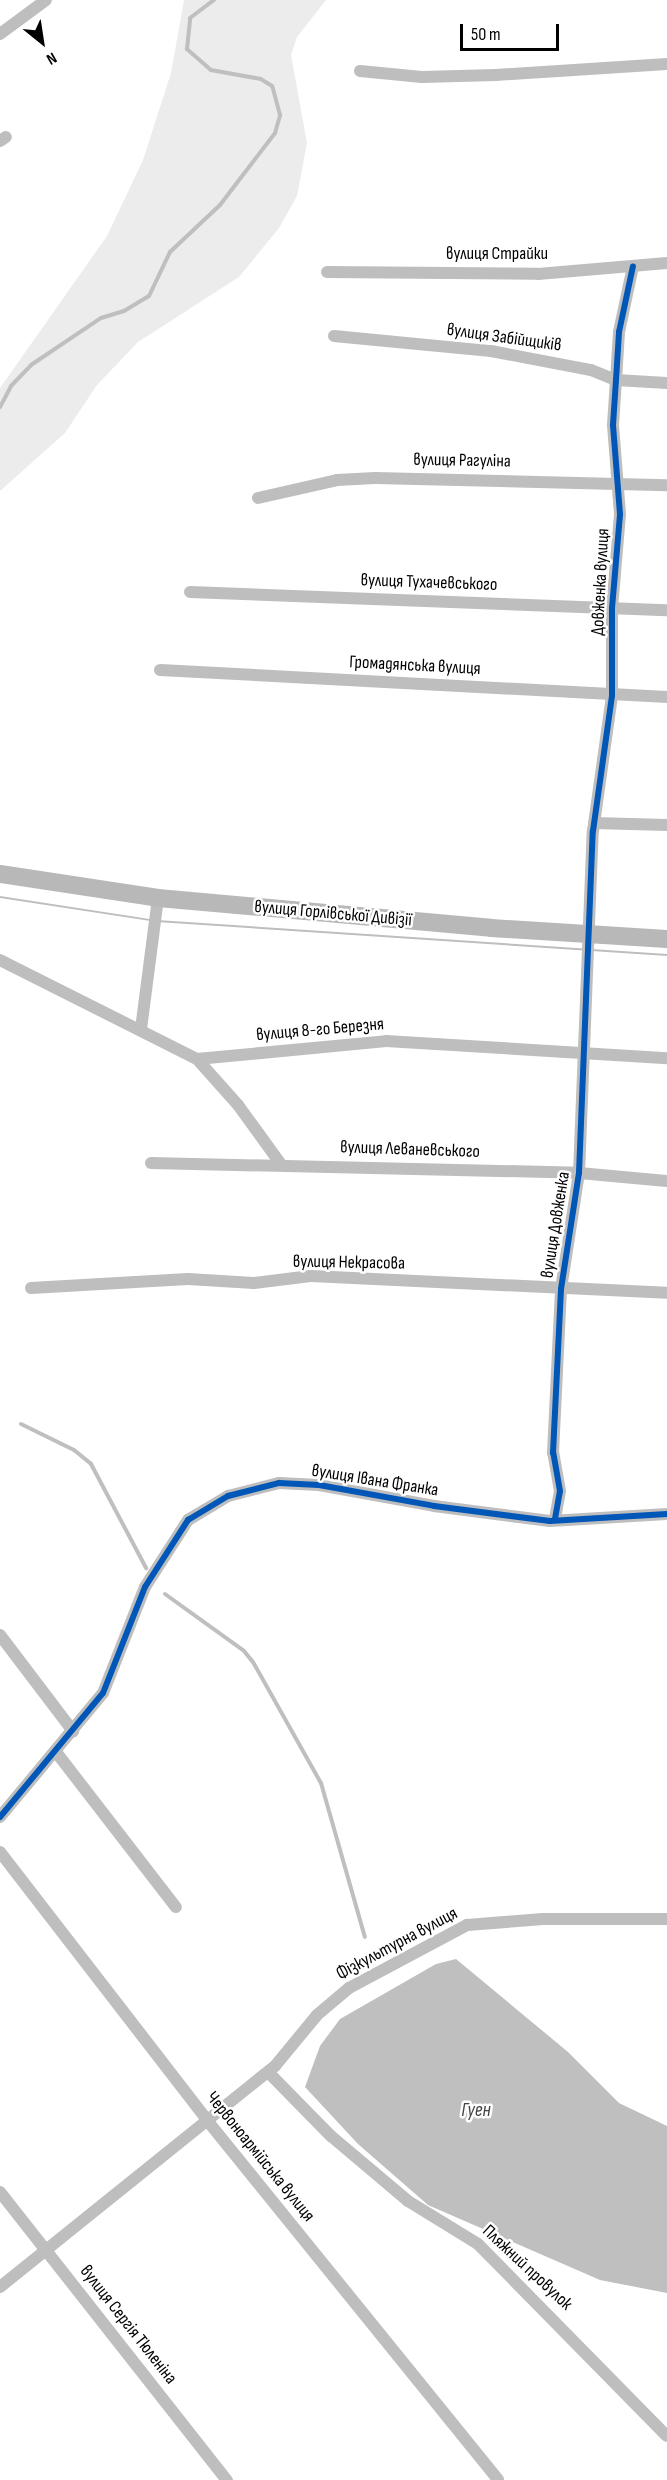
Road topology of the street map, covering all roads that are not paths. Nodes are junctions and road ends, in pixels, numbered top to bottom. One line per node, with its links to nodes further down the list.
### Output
1 (46, 0): 2 (street)
2 (0, 34)
3 (667, 64): 4 (street)
4 (360, 71)
5 (667, 262): 6 (street, вулиця Страйки)
6 (633, 266): 7 (street, вулиця Страйки); 9 (street, Довженка вулиця)
7 (327, 272)
8 (334, 336): 9 (street, вулиця Забійщиків)
9 (615, 380): 10 (street, вулиця Забійщиків); 11 (street, Довженка вулиця)
10 (667, 383)
11 (617, 483): 12 (street, вулиця Рагуліна); 13 (street, вулиця Рагуліна); 15 (street, Довженка вулиця)
12 (667, 485)
13 (258, 498)
14 (190, 591): 15 (street, вулиця Тухачевського)
15 (612, 608): 16 (street, вулиця Тухачевського); 18 (street, Довженка вулиця)
16 (667, 610)
17 (160, 670): 18 (street, Громадянська вулиця)
18 (612, 694): 19 (street, Громадянська вулиця); 20 (street, Довженка вулиця)
19 (667, 697)
20 (594, 823): 21 (street); 24 (street, Довженка вулиця)
21 (667, 825)
22 (0, 874): 23 (main road, вулиця Горлівської Дивізії)
23 (158, 898): 24 (main road, вулиця Горлівської Дивізії); 27 (street)
24 (590, 935): 25 (main road, вулиця Горлівської Дивізії); 28 (street, вулиця Довженка)
25 (667, 939)
26 (0, 960): 27 (street, вулиця 8-го Березня)
27 (141, 1029): 30 (street, вулиця 8-го Березня)
28 (583, 1054): 29 (street, вулиця 8-го Березня); 30 (street, вулиця 8-го Березня); 33 (street, вулиця Довженка)
29 (667, 1058)
30 (197, 1059): 32 (street)
31 (151, 1163): 32 (street, вулиця Леваневського)
32 (280, 1163): 33 (street, вулиця Леваневського)
33 (579, 1173): 34 (street, вулиця Леваневського); 36 (street, вулиця Довженка)
34 (667, 1181)
35 (31, 1288): 36 (street, вулиця Некрасова)
36 (561, 1289): 37 (street, вулиця Некрасова); 39 (street, вулиця Довженка)
37 (667, 1293)
38 (667, 1514): 39 (street, вулиця Івана Франка)
39 (555, 1519): 41 (street, вулиця Івана Франка)
40 (0, 1635): 41 (street)
41 (73, 1731): 42 (street, вулиця Івана Франка)
42 (56, 1752): 43 (street, вулиця Івана Франка); 45 (street)
43 (0, 1817)
44 (0, 1852): 48 (street, Червоноармійська вулиця)
45 (176, 1907)
46 (667, 1919): 47 (street, Фізкультурна вулиця)
47 (268, 2072): 48 (street, Фізкультурна вулиця); 52 (street, Пляжний провулок)
48 (206, 2119): 50 (street, Фізкультурна вулиця); 54 (street, Червоноармійська вулиця)
49 (0, 2192): 50 (street, вулиця Сергія Тюленіна)
50 (47, 2251): 51 (street, Фізкультурна вулиця); 53 (street, вулиця Сергія Тюленіна)
51 (0, 2287)
52 (667, 2436)
53 (227, 2480)
54 (498, 2480)

